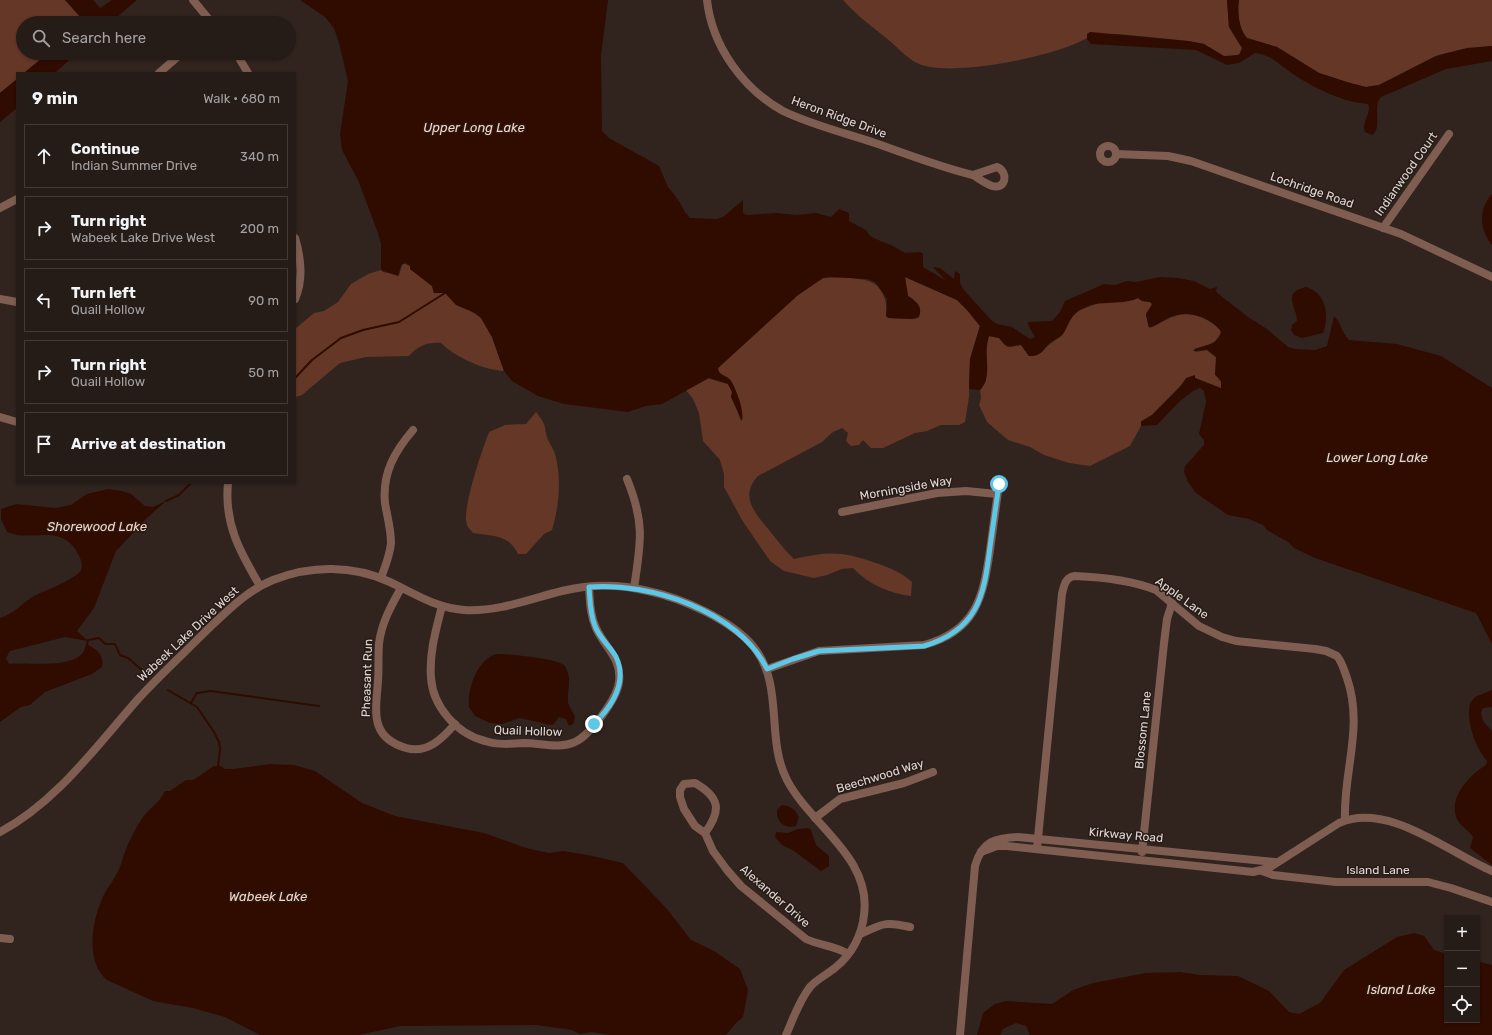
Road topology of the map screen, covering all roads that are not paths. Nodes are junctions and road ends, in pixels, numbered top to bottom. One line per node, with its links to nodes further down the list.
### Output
1 (193, 0): 3 (street)
2 (707, 0): 10 (street, Heron Ridge Drive)
3 (206, 16)
4 (174, 60): 6 (street)
5 (240, 60): 7 (street)
6 (160, 72)
7 (247, 72)
8 (1449, 134): 13 (street, Indianwood Court)
9 (1116, 154): 13 (street, Lochridge Road)
10 (973, 175)
11 (16, 200): 12 (street)
12 (0, 208)
13 (1383, 228): 15 (street, Lochridge Road)
14 (296, 243): 16 (street)
15 (1492, 277)
16 (296, 297)
17 (0, 299): 18 (street)
18 (16, 302)
19 (0, 417): 20 (street)
20 (16, 422)
21 (413, 430): 27 (street)
22 (627, 479): 31 (street)
23 (228, 484): 28 (street)
24 (999, 484): 25 (street)
25 (997, 494): 26 (street, Morningside Way); 34 (street)
26 (842, 512)
27 (381, 578): 28 (street, Wabeek Lake Drive West); 30 (street, Wabeek Lake Drive West)
28 (260, 586): 39 (street, Wabeek Lake Drive West)
29 (589, 587): 31 (street, Wabeek Lake Drive West); 33 (street, Wabeek Lake Drive West); 35 (street, Quail Hollow)
30 (401, 588): 33 (street, Wabeek Lake Drive West); 35 (street, Pheasant Run)
31 (634, 588): 34 (street, Wabeek Lake Drive West)
32 (1172, 604): 38 (street, Apple Lane); 41 (street, Apple Lane); 43 (street, Blossom Lane)
33 (442, 606): 35 (street, Quail Hollow)
34 (767, 669): 37 (street, Wabeek Lake Drive West)
35 (455, 724)
36 (933, 772): 37 (street, Beechwood Way)
37 (815, 818): 51 (street, Wabeek Lake Drive West)
38 (1345, 820): 46 (street); 48 (street)
39 (0, 832)
40 (705, 833): 40 (street, Alexander Drive); 54 (street, Alexander Drive)
41 (1038, 839): 42 (street, Apple Lane); 43 (street, Kirkway Road); 44 (street, Kirkway Road)
42 (1037, 848): 44 (street, Kirkway Road); 45 (street, Kirkway Road)
43 (1143, 849): 45 (street, Blossom Lane); 46 (street, Kirkway Road)
44 (981, 852): 56 (street, Kirkway Road)
45 (1142, 859): 47 (street, Kirkway Road)
46 (1274, 862): 47 (street)
47 (1262, 871): 49 (street, Island Lane)
48 (1492, 871)
49 (1492, 902)
50 (910, 927): 51 (street)
51 (860, 934): 54 (street)
52 (0, 938): 53 (street)
53 (10, 939)
54 (848, 954): 55 (street)
55 (786, 1035)
56 (960, 1035)

